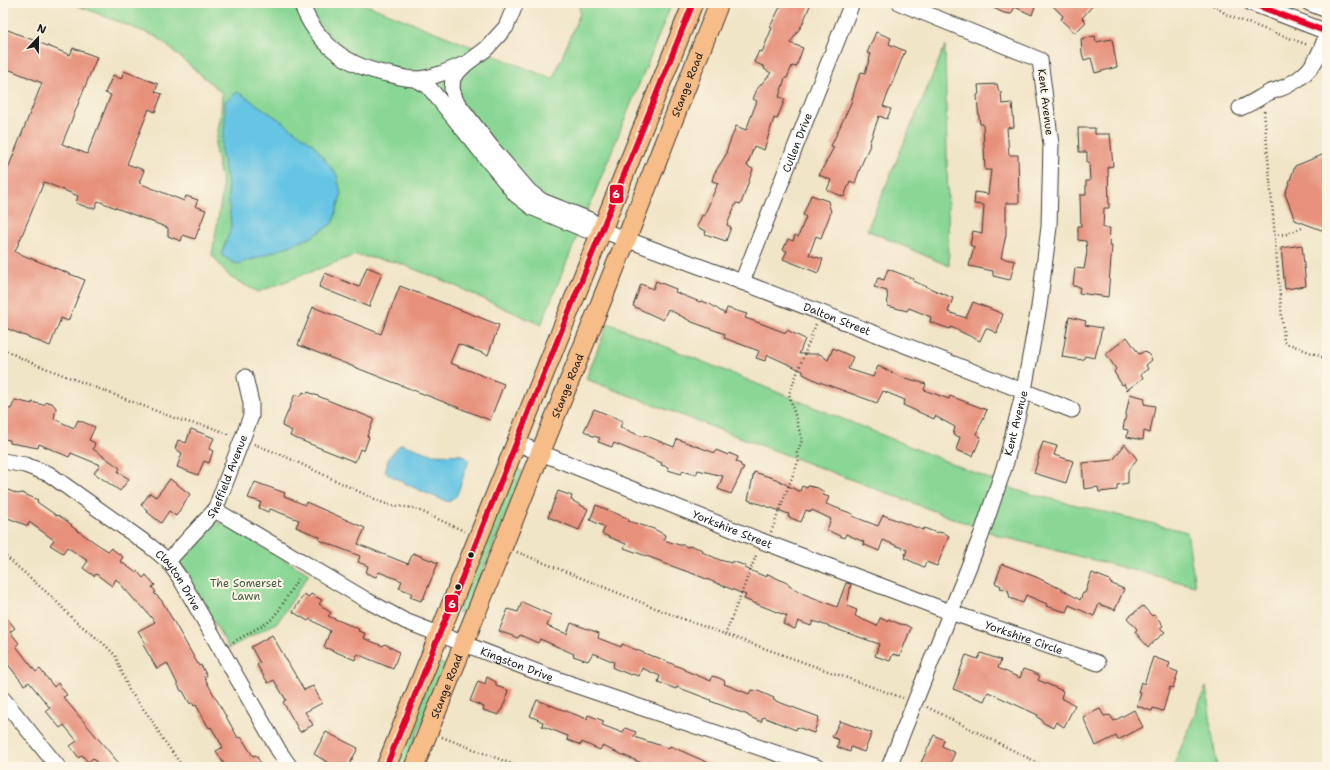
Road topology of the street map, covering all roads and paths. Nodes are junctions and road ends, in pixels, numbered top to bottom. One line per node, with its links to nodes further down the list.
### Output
1 (301, 3): 14 (street)
2 (516, 3): 13 (street)
3 (693, 3): 18 (main road)
4 (719, 3): 20 (main road, Stange Road)
5 (852, 3): 21 (street, Cullen Drive)
6 (900, 3): 25 (street, Kent Avenue)
7 (1210, 3): 12 (path)
8 (1251, 3): 11 (street)
9 (1309, 3): 10 (street)
10 (1327, 10)
11 (1327, 33): 12 (street)
12 (1321, 49): 16 (street)
13 (466, 64): 14 (street); 18 (street)
14 (415, 79): 18 (street)
15 (1268, 106): 19 (path)
16 (1240, 108)
17 (1302, 228): 19 (path)
18 (601, 230): 20 (street, Dalton Street); 27 (main road)
19 (1274, 235): 23 (path)
20 (626, 240): 21 (street, Dalton Street); 28 (main road, Stange Road)
21 (742, 282): 22 (street, Dalton Street)
22 (821, 313): 25 (street, Dalton Street); 31 (path)
23 (1327, 359)
24 (245, 377): 30 (street, Sheffield Avenue)
25 (1024, 390): 26 (street, Dalton Street); 36 (street, Kent Avenue)
26 (1072, 410)
27 (516, 443): 28 (street, Yorkshire Street); 37 (main road)
28 (540, 453): 31 (street, Yorkshire Street); 40 (main road, Stange Road)
29 (3, 461): 34 (street, Clayton Drive)
30 (215, 510): 34 (street, Sheffield Avenue); 37 (street, Kingston Drive)
31 (764, 542): 36 (street, Yorkshire Street); 38 (path)
32 (517, 552): 38 (path)
33 (3, 554): 46 (path)
34 (168, 561): 47 (street, Clayton Drive)
35 (299, 576): 39 (path)
36 (950, 612): 41 (street, Yorkshire Circle); 43 (street, Kent Avenue)
37 (439, 634): 40 (street, Kingston Drive); 48 (main road)
38 (725, 635): 43 (path)
39 (233, 642)
40 (463, 644): 49 (main road, Stange Road); 51 (street, Kingston Drive)
41 (1098, 663)
42 (3, 699): 45 (street)
43 (915, 702): 52 (street, Kent Avenue); 53 (path)
44 (442, 737): 50 (path)
45 (58, 767)
46 (183, 767)
47 (290, 767)
48 (386, 767)
49 (414, 767)
50 (520, 767)
51 (817, 767)
52 (889, 767)
53 (1046, 767)

